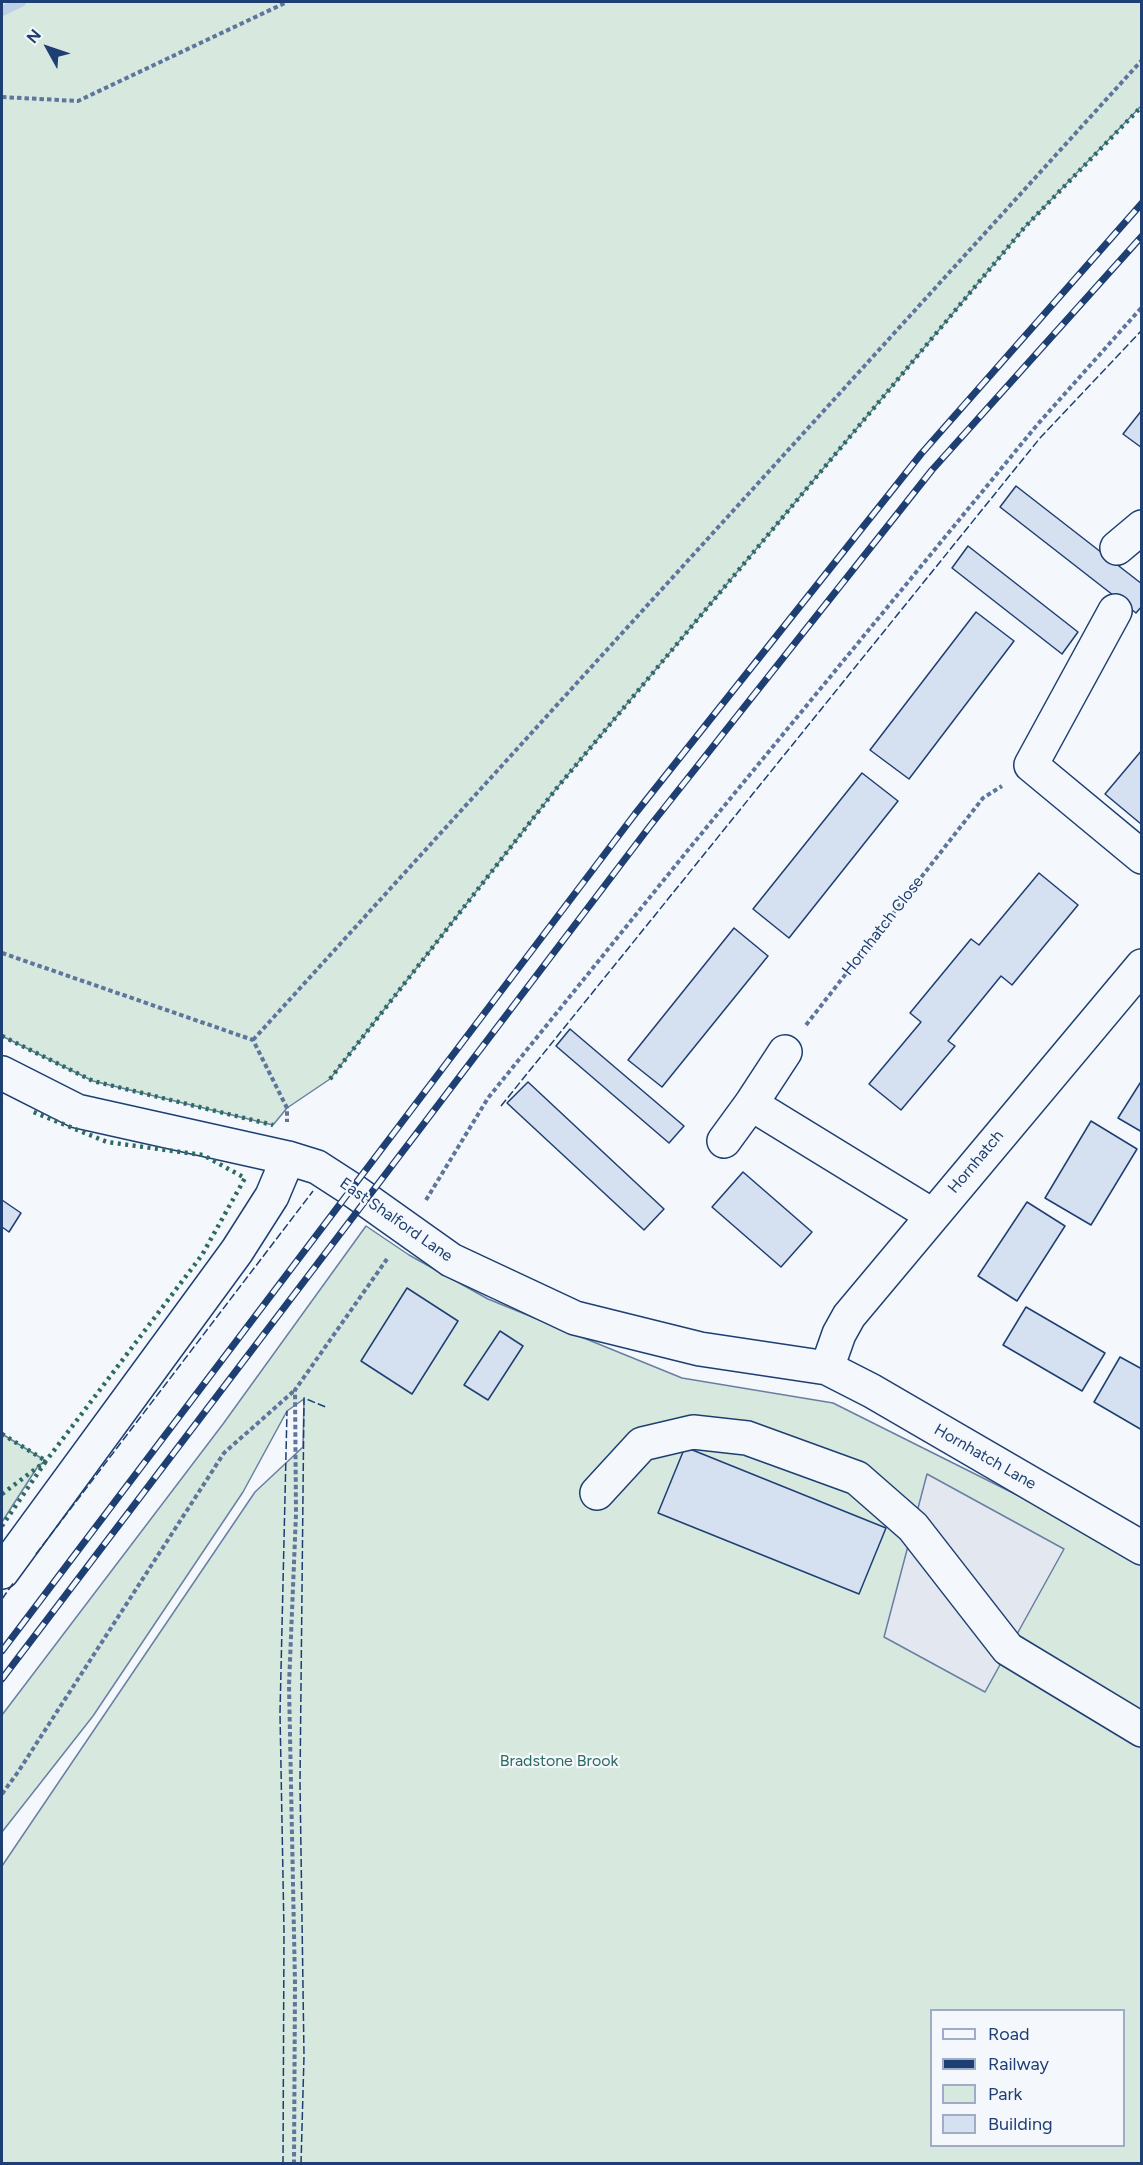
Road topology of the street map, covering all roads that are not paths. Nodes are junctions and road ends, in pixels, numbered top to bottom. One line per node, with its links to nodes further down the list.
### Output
1 (1115, 611): 2 (street)
2 (1142, 857)
3 (1142, 966): 9 (street, Hornhatch)
4 (785, 1052): 6 (street)
5 (2, 1073): 8 (street, East Shalford Lane)
6 (752, 1104): 7 (street); 9 (street)
7 (724, 1141)
8 (288, 1158): 10 (street, East Shalford Lane); 13 (street)
9 (932, 1215): 10 (street, Hornhatch)
10 (827, 1368): 12 (street, Hornhatch Lane)
11 (597, 1493): 14 (street)
12 (1142, 1548)
13 (2, 1572)
14 (1142, 1730)

